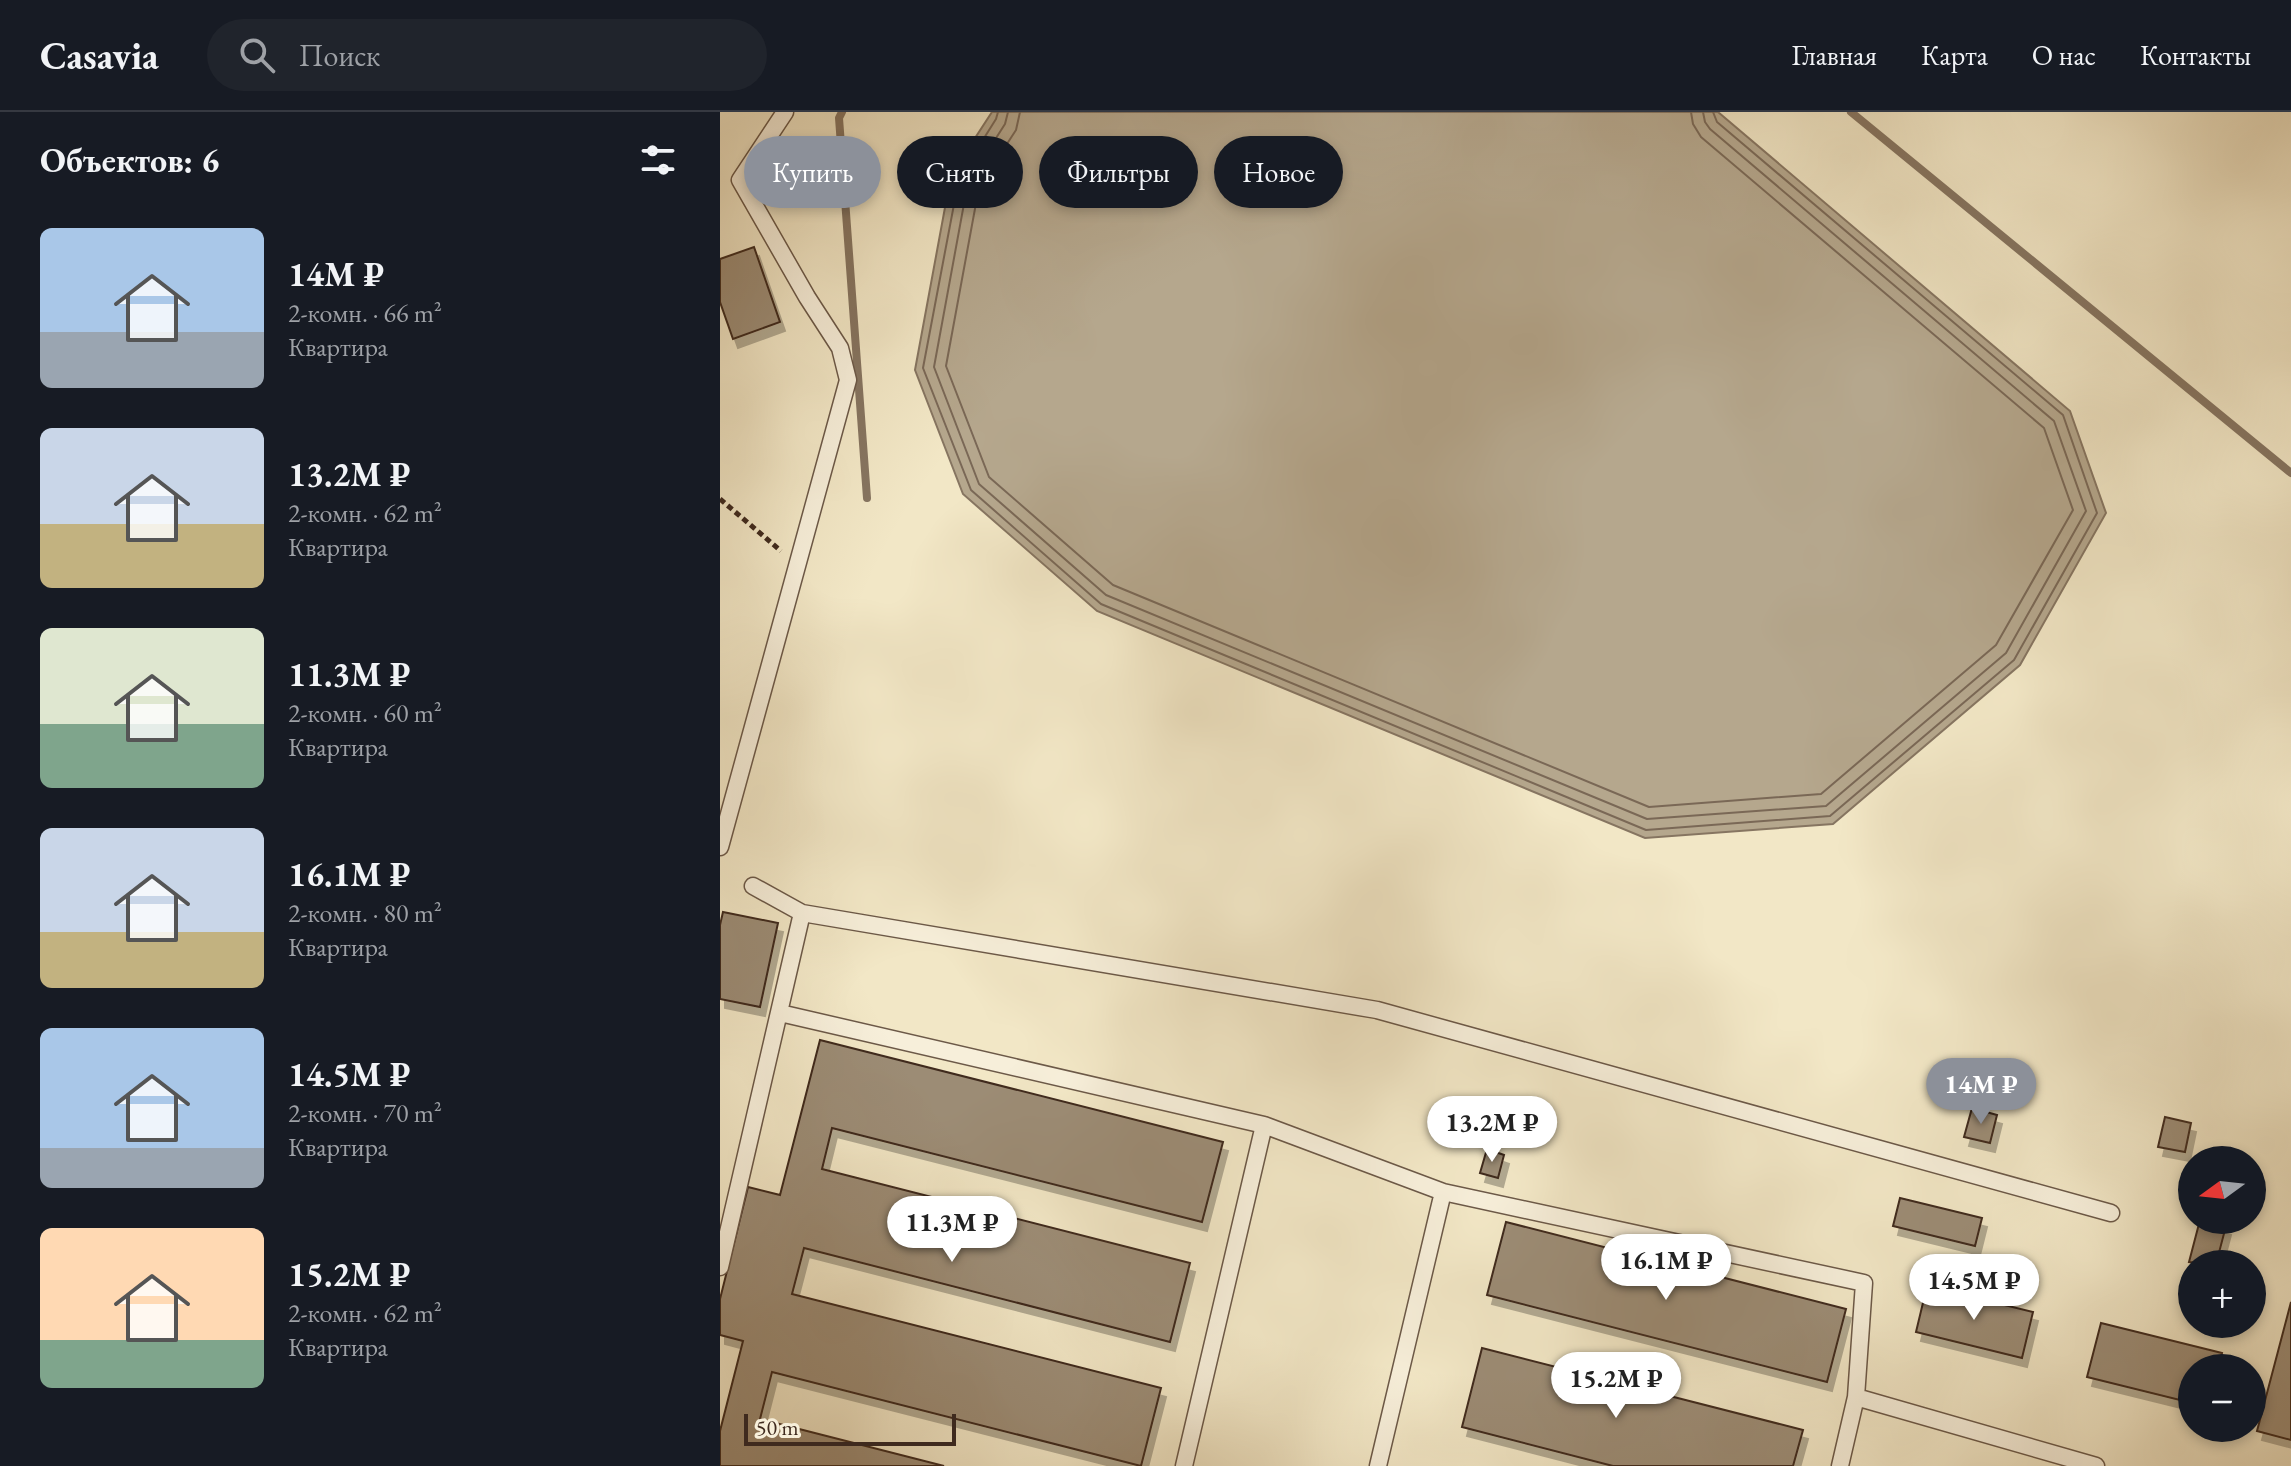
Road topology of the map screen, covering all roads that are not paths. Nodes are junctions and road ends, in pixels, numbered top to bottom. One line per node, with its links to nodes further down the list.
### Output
1 (785, 112): 2 (lane)
2 (720, 847)
3 (753, 886): 4 (lane)
4 (802, 913): 5 (lane); 8 (lane)
5 (780, 1013): 6 (lane); 9 (lane)
6 (1264, 1125): 7 (lane); 11 (lane)
7 (1443, 1192): 10 (lane); 12 (lane)
8 (2111, 1213)
9 (720, 1267)
10 (1856, 1397): 13 (lane); 14 (lane)
11 (1184, 1466)
12 (1378, 1466)
13 (1840, 1466)
14 (2096, 1466)

